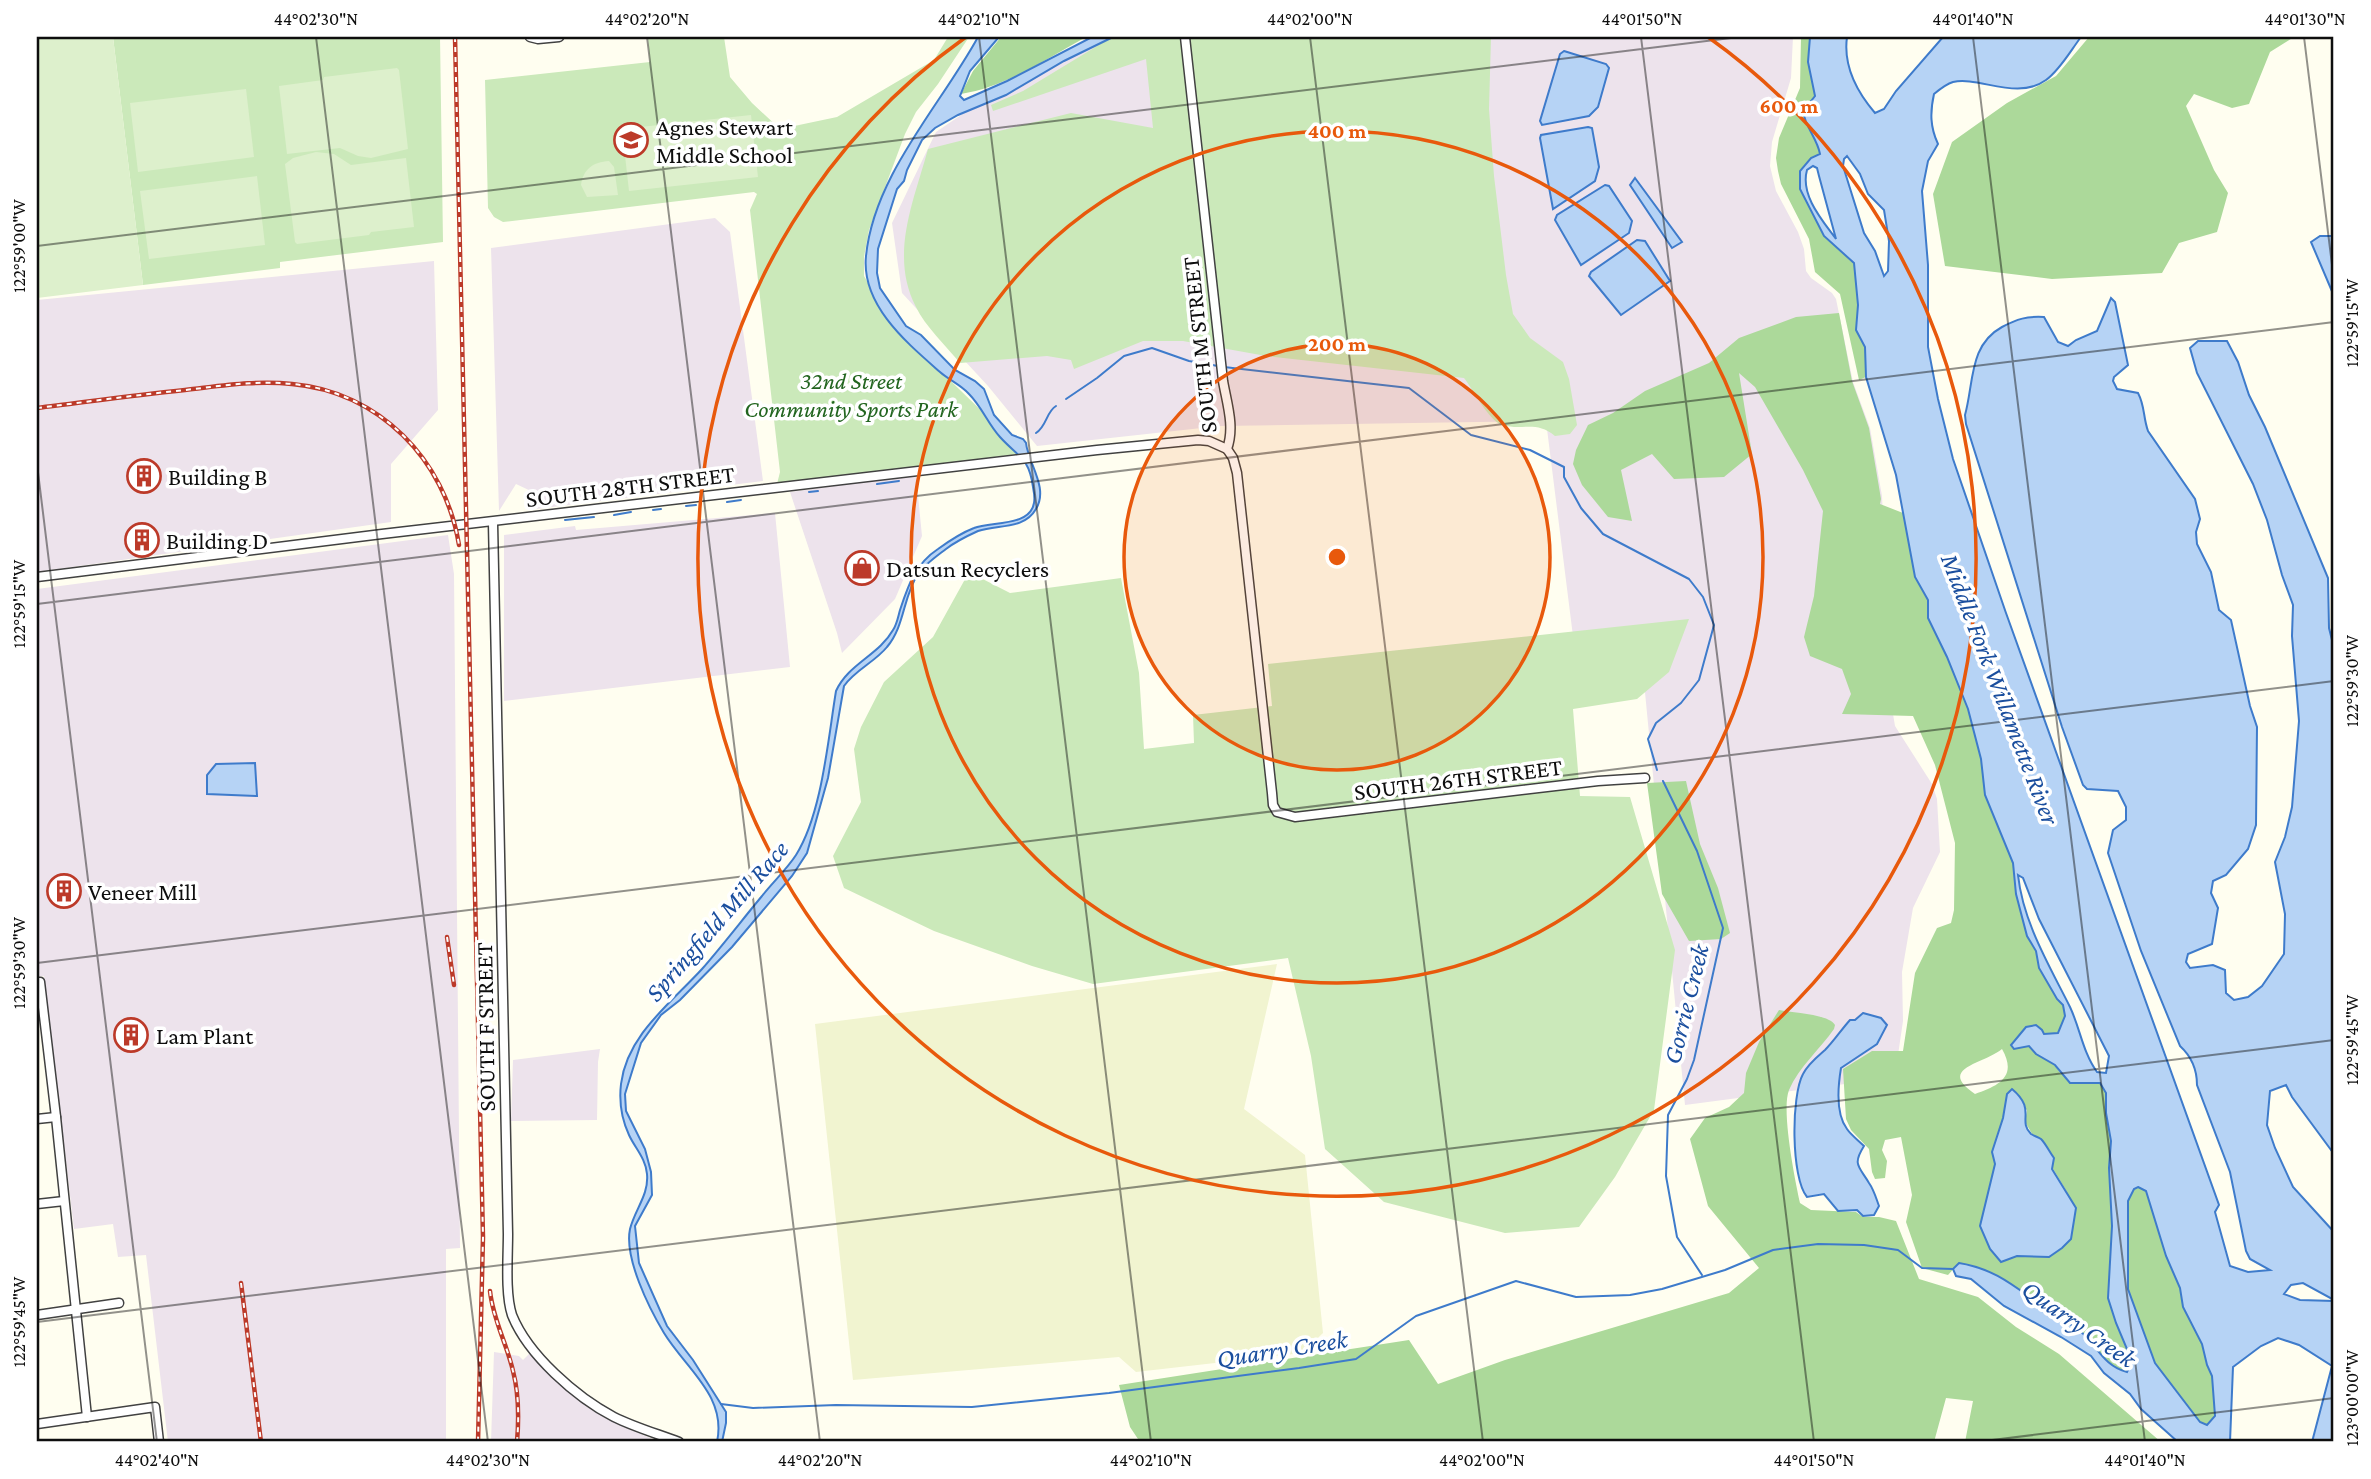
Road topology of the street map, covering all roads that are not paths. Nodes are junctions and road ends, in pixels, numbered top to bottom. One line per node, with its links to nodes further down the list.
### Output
1 (530, 37): 2 (street)
2 (559, 37)
3 (1185, 37): 4 (street, SOUTH M STREET)
4 (1227, 449): 5 (street, SOUTH 28TH STREET); 8 (street, SOUTH M STREET)
5 (493, 523): 6 (street, SOUTH 28TH STREET); 20 (street, SOUTH F STREET)
6 (37, 577)
7 (1645, 778): 8 (street, SOUTH 26TH STREET)
8 (1278, 812)
9 (38, 982): 10 (street)
10 (56, 1116): 11 (street); 12 (street)
11 (37, 1119)
12 (64, 1201): 13 (street); 15 (street)
13 (37, 1204)
14 (119, 1303): 15 (street)
15 (75, 1309): 16 (street); 17 (street)
16 (37, 1315)
17 (87, 1417): 18 (street); 19 (street)
18 (37, 1423)
19 (159, 1442)
20 (679, 1442)

